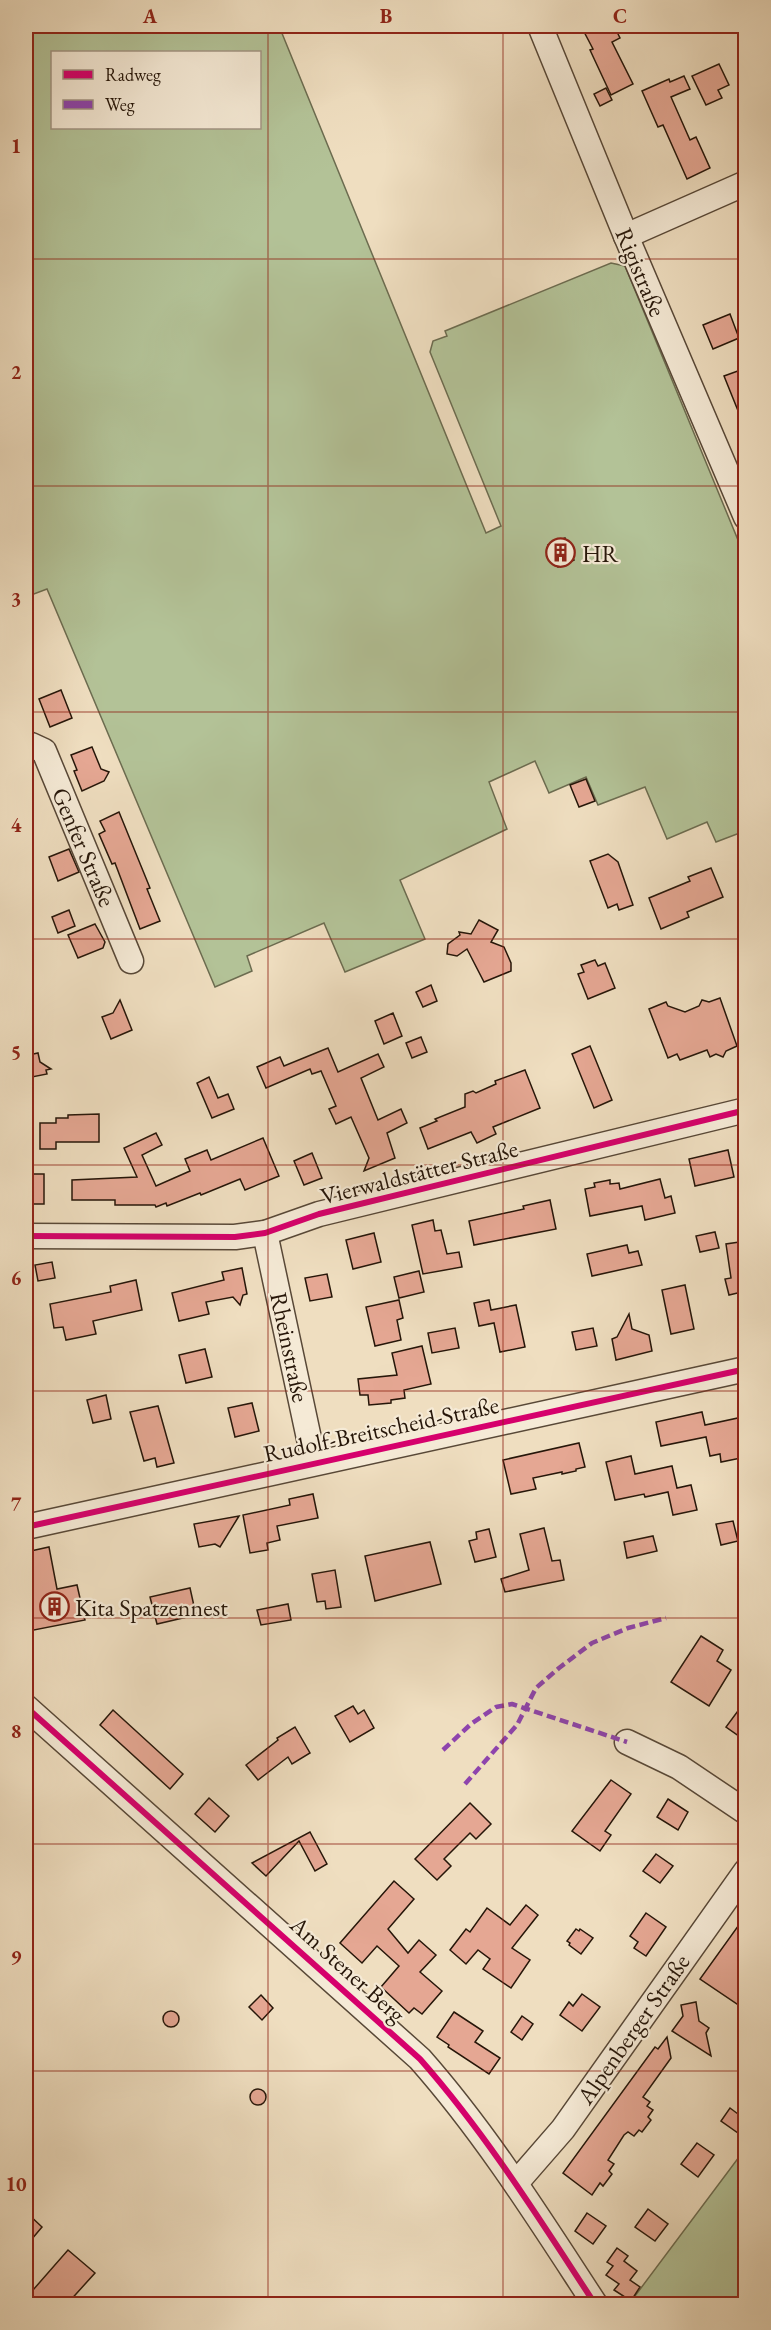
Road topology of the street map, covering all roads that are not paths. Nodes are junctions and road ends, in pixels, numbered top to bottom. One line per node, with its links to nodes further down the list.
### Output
1 (540, 26): 3 (street, Rigistraße)
2 (746, 183): 3 (street)
3 (626, 236): 4 (street, Rigistraße)
4 (746, 517)
5 (26, 747): 6 (street, Genfer Straße)
6 (131, 961)
7 (746, 1110): 8 (street, Vierwaldstätter Straße)
8 (265, 1233): 9 (street, Vierwaldstätter Straße); 11 (street, Rheinstraße)
9 (26, 1236)
10 (746, 1369): 11 (street, Rudolf-Breitscheid-Straße)
11 (314, 1462): 12 (street, Rudolf-Breitscheid-Straße)
12 (26, 1527)
13 (26, 1707): 17 (street, Am Stener Berg)
14 (627, 1742): 15 (street)
15 (746, 1812)
16 (746, 1871): 17 (street, Alpenberger Straße)
17 (516, 2183): 18 (street, Am Stener Berg)
18 (595, 2304)

